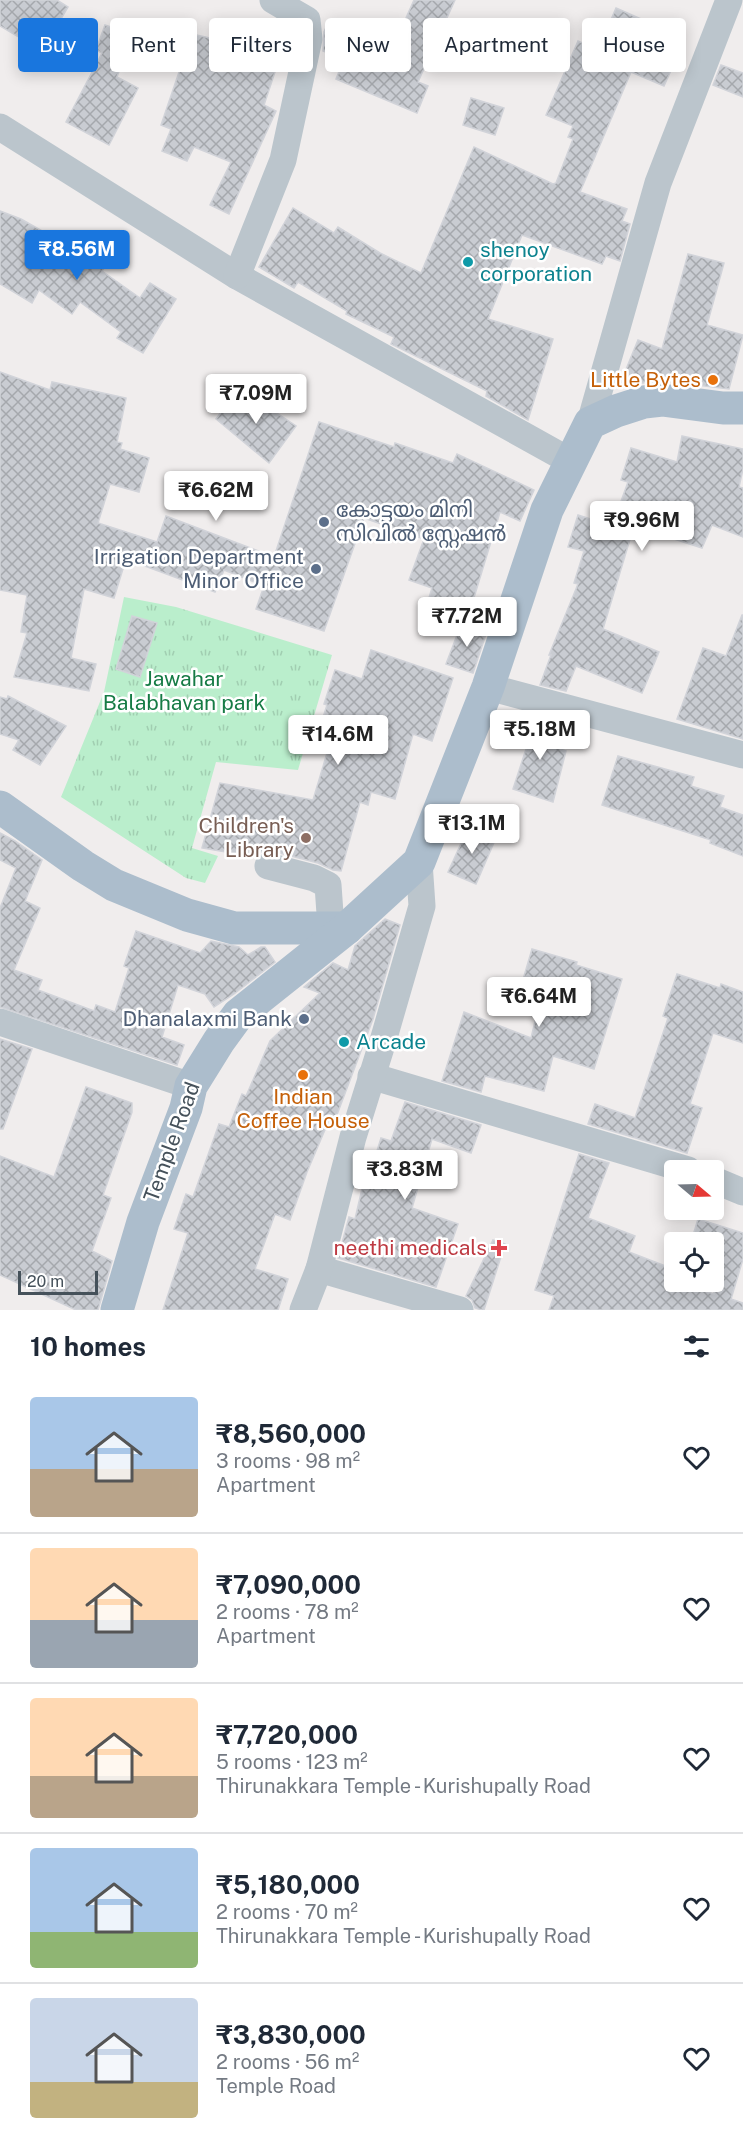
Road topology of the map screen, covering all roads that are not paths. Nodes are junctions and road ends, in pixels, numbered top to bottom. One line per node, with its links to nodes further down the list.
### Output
1 (273, 0): 4 (street)
2 (729, 0): 6 (street)
3 (0, 127): 4 (street)
4 (237, 276): 7 (street)
5 (743, 408): 6 (main road)
6 (591, 423): 7 (main road)
7 (570, 461): 8 (main road)
8 (488, 687): 9 (street); 11 (main road)
9 (743, 755)
10 (0, 807): 13 (main road)
11 (419, 862): 13 (main road, Temple Road); 15 (street)
12 (268, 866): 13 (street)
13 (339, 928): 16 (main road, Temple Road)
14 (0, 1022): 16 (street)
15 (371, 1076): 17 (street); 20 (street)
16 (191, 1086): 21 (main road, Temple Road)
17 (664, 1163)
18 (724, 1184): 19 (street)
19 (743, 1192)
20 (320, 1269): 22 (street); 23 (street)
21 (117, 1310)
22 (303, 1310)
23 (460, 1310)

